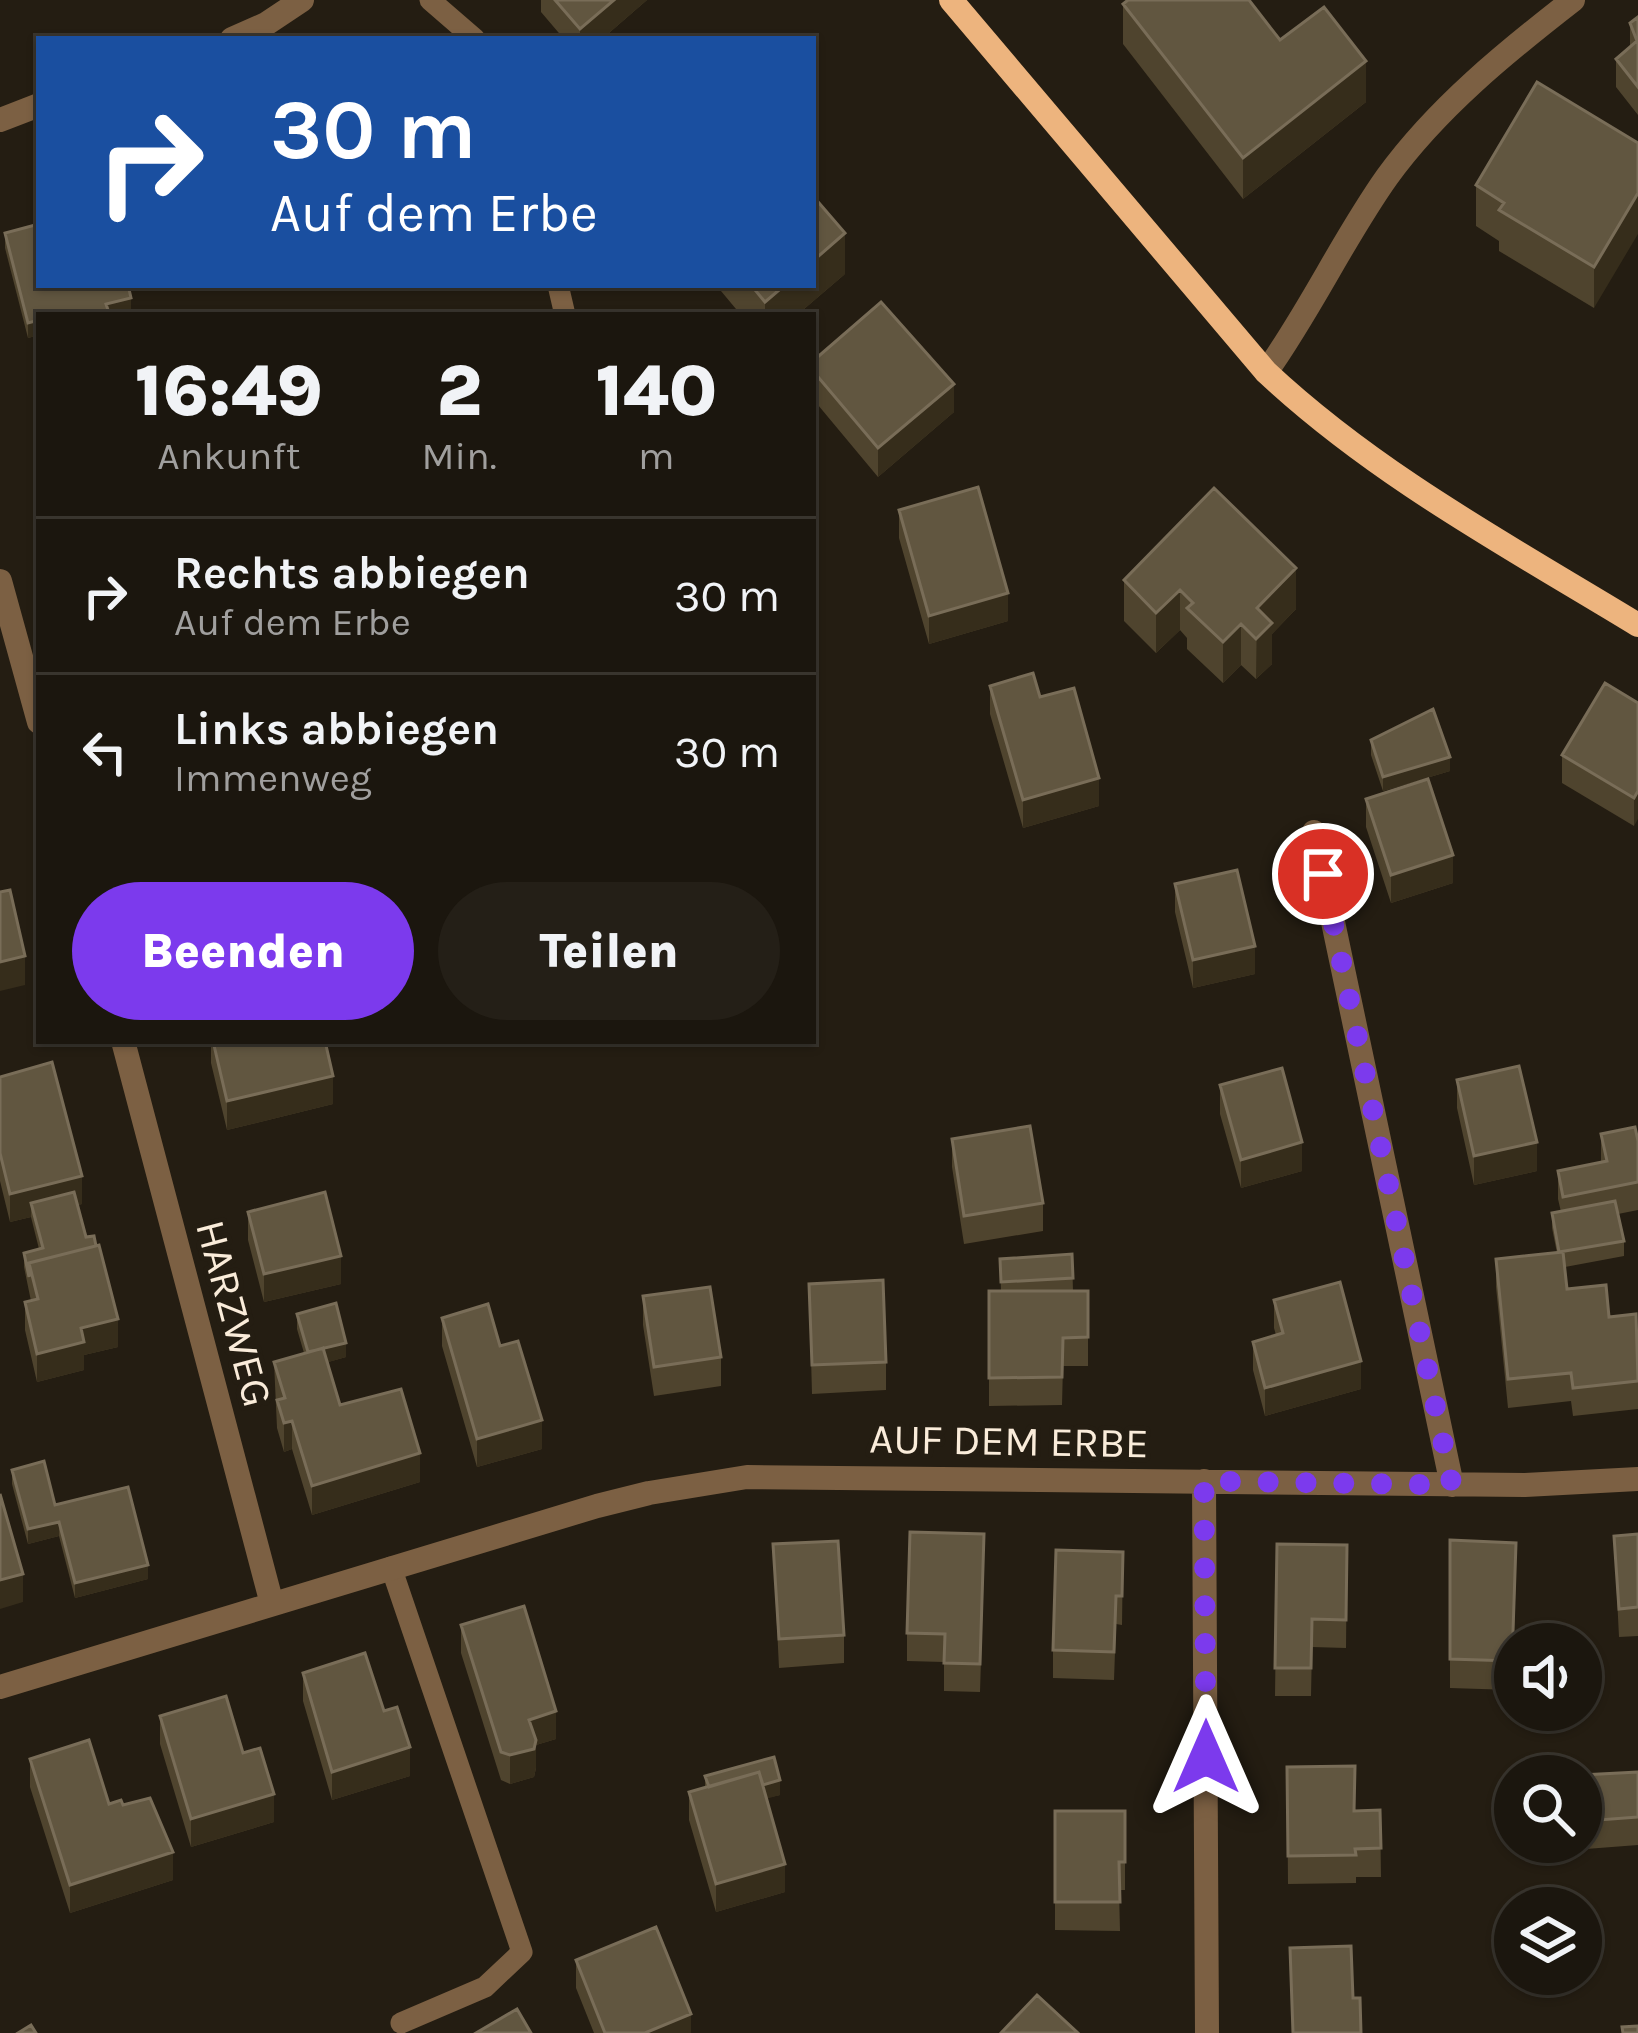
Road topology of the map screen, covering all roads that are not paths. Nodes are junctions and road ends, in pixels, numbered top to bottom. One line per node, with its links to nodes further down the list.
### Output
1 (302, 0): 5 (street)
2 (430, 0): 6 (lane)
3 (951, 0): 9 (main road)
4 (1573, 0): 9 (street)
5 (239, 36)
6 (472, 36)
7 (36, 106): 8 (street)
8 (0, 120)
9 (1266, 372): 11 (main road)
10 (0, 581): 12 (street)
11 (1638, 625)
12 (34, 683)
13 (1314, 832): 17 (street)
14 (124, 1044): 19 (street, HARZWEG)
15 (1638, 1479): 17 (street, AUF DEM ERBE)
16 (1204, 1481): 17 (street, AUF DEM ERBE); 18 (street, AUF DEM ERBE); 22 (street)
17 (1452, 1485)
18 (391, 1568): 19 (street, AUF DEM ERBE); 21 (lane)
19 (272, 1604): 20 (street, AUF DEM ERBE)
20 (0, 1688)
21 (400, 2023)
22 (1207, 2033)

